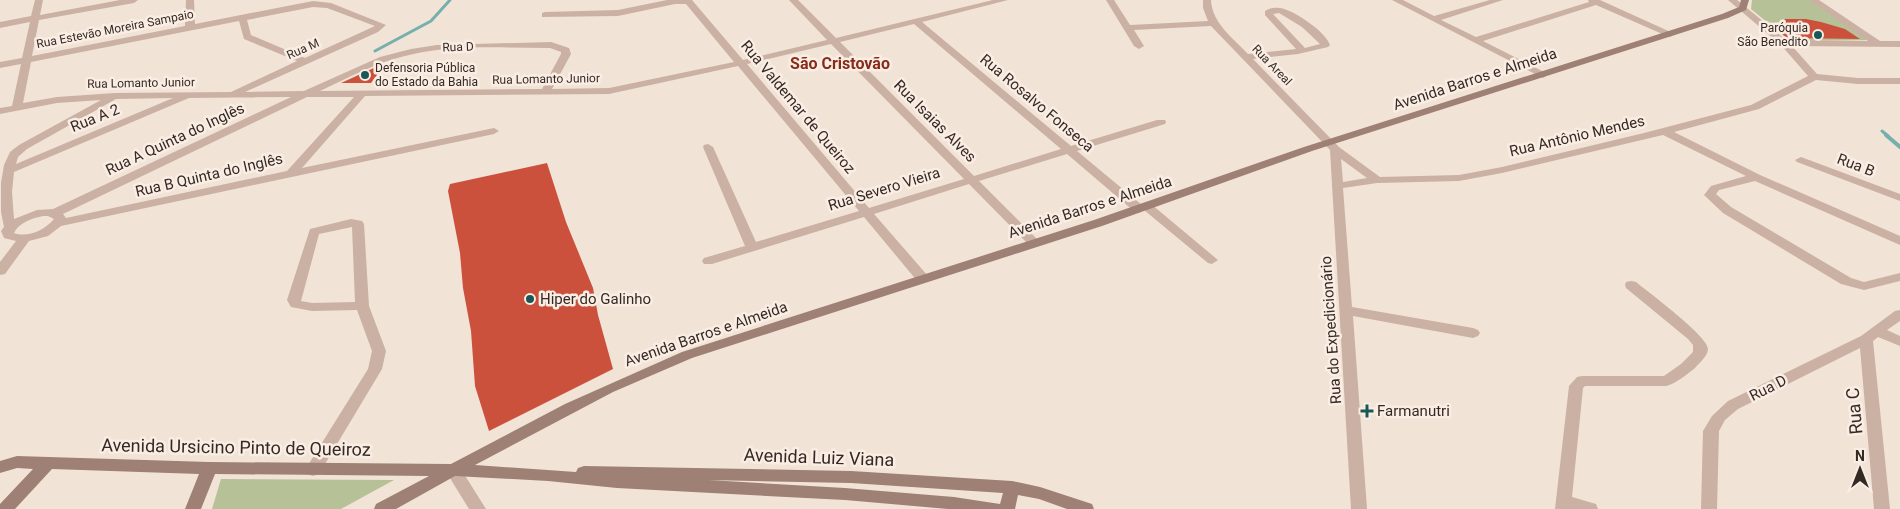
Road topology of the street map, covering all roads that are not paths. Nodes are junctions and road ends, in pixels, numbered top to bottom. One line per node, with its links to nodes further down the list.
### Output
1 (39, 0): 16 (street)
2 (134, 0): 16 (street)
3 (190, 0): 22 (street)
4 (793, 0): 25 (street, Rua Isaias Alves)
5 (1004, 0): 18 (street, Rua Lomanto Junior)
6 (1110, 0): 23 (street)
7 (1207, 0): 19 (street)
8 (1396, 0): 17 (street)
9 (1500, 0): 17 (street)
10 (1732, 0): 13 (street)
11 (1813, 0): 28 (street)
12 (1595, 1): 24 (street); 26 (street)
13 (1744, 4): 24 (street, Avenida Barros e Almeida); 27 (street)
14 (545, 15): 35 (street, Rua Valdemar de Queiroz)
15 (242, 17): 20 (street, Rua Estevão Moreira Sampaio); 22 (street, Rua Estevão Moreira Sampaio); 34 (street)
16 (36, 18): 21 (street); 33 (street)
17 (1434, 19): 26 (street)
18 (915, 21): 25 (street, Rua Lomanto Junior); 53 (street, Rua Rosalvo Fonseca)
19 (1213, 23): 23 (street); 32 (street, Rua Areal)
20 (380, 24): 34 (street, Rua M)
21 (0, 25)
22 (190, 27): 33 (street, Rua Estevão Moreira Sampaio)
23 (1128, 28): 30 (street)
24 (1670, 34): 37 (street, Avenida Barros e Almeida)
25 (834, 40): 35 (street, Rua Lomanto Junior); 58 (street, Rua Isaias Alves)
26 (1476, 40): 37 (street)
27 (1784, 43): 28 (street); 38 (street)
28 (1877, 44): 29 (street)
29 (1900, 44)
30 (1139, 46)
31 (1302, 50): 31 (street); 32 (street)
32 (1248, 57): 51 (street, Rua Areal)
33 (28, 59): 36 (street, Rua Estevão Moreira Sampaio); 46 (street)
34 (305, 61): 44 (street, Rua M)
35 (741, 62): 40 (street, Rua Lomanto Junior); 63 (street, Rua Valdemar de Queiroz)
36 (0, 65)
37 (1543, 75): 51 (street, Avenida Barros e Almeida)
38 (1814, 77): 39 (street); 50 (street, Rua Antônio Mendes)
39 (1900, 81)
40 (545, 92): 41 (street, Rua D); 42 (street, Rua Lomanto Junior)
41 (309, 93): 42 (street, Rua Lomanto Junior); 44 (street, Rua Lomanto Junior); 64 (street, Rua A Quinta do Inglês)
42 (363, 93): 56 (street, Rua B Quinta do Inglês)
43 (192, 94): 44 (street, Rua Lomanto Junior); 45 (street, Rua Lomanto Junior); 55 (street, Rua A 2)
44 (232, 94)
45 (115, 96): 46 (street, Rua Lomanto Junior); 55 (street)
46 (17, 108): 47 (street, Rua Lomanto Junior)
47 (0, 111)
48 (1161, 122): 53 (street, Rua Severo Vieira)
49 (494, 131): 56 (street)
50 (1664, 131): 57 (street); 59 (street, Rua Antônio Mendes)
51 (1332, 146): 59 (street); 60 (street, Rua do Expedicionário); 62 (street, Avenida Barros e Almeida)
52 (708, 147): 69 (street)
53 (1070, 150): 58 (street, Rua Severo Vieira); 62 (street, Rua Rosalvo Fonseca)
54 (1802, 160): 61 (street, Rua B)
55 (10, 170): 65 (street)
56 (291, 174): 64 (street, Rua B Quinta do Inglês)
57 (1756, 177): 67 (street); 73 (street)
58 (971, 179): 63 (street, Rua Severo Vieira); 68 (street, Rua Isaias Alves)
59 (1377, 180): 60 (street, Rua Antônio Mendes)
60 (1337, 186): 77 (street, Rua do Expedicionário)
61 (1900, 198)
62 (1143, 208): 68 (street, Avenida Barros e Almeida); 70 (street, Rua Rosalvo Fonseca)
63 (866, 212): 69 (street, Rua Severo Vieira); 74 (street, Rua Valdemar de Queiroz)
64 (56, 218): 65 (street); 66 (street)
65 (10, 227): 66 (street)
66 (26, 238): 72 (street)
67 (1900, 241)
68 (1034, 243): 74 (street, Avenida Barros e Almeida)
69 (752, 247): 71 (street, Rua Severo Vieira)
70 (1212, 260)
71 (708, 261)
72 (0, 271)
73 (1900, 277)
74 (924, 279): 88 (street, Avenida Barros e Almeida)
75 (1631, 285): 91 (street)
76 (362, 306): 76 (street); 87 (street)
77 (1346, 310): 79 (street); 99 (street, Rua do Expedicionário)
78 (1900, 314): 80 (street, Rua D)
79 (1473, 333)
80 (1872, 335): 81 (street); 101 (street, Rua D); 102 (street, Rua C)
81 (1900, 342)
82 (0, 456): 83 (street)
83 (17, 462): 84 (street, Avenida Ursicino Pinto de Queiroz); 85 (street)
84 (47, 464): 86 (street, Avenida Ursicino Pinto de Queiroz); 92 (street)
85 (0, 467)
86 (209, 468): 87 (street, Avenida Ursicino Pinto de Queiroz); 93 (street)
87 (313, 470): 88 (street, Avenida Ursicino Pinto de Queiroz)
88 (453, 470): 89 (street, Avenida Luiz Viana); 94 (street, Avenida Barros e Almeida); 95 (street)
89 (548, 474): 90 (street, Avenida Luiz Viana); 96 (street, Avenida Luiz Viana)
90 (1012, 487): 97 (street); 98 (street, Avenida Luiz Viana)
91 (1564, 505): 100 (street)
92 (5, 509)
93 (193, 509)
94 (382, 509)
95 (478, 509)
96 (995, 509)
97 (1007, 509)
98 (1086, 509)
99 (1359, 509)
100 (1590, 509)
101 (1709, 509)
102 (1882, 509)

